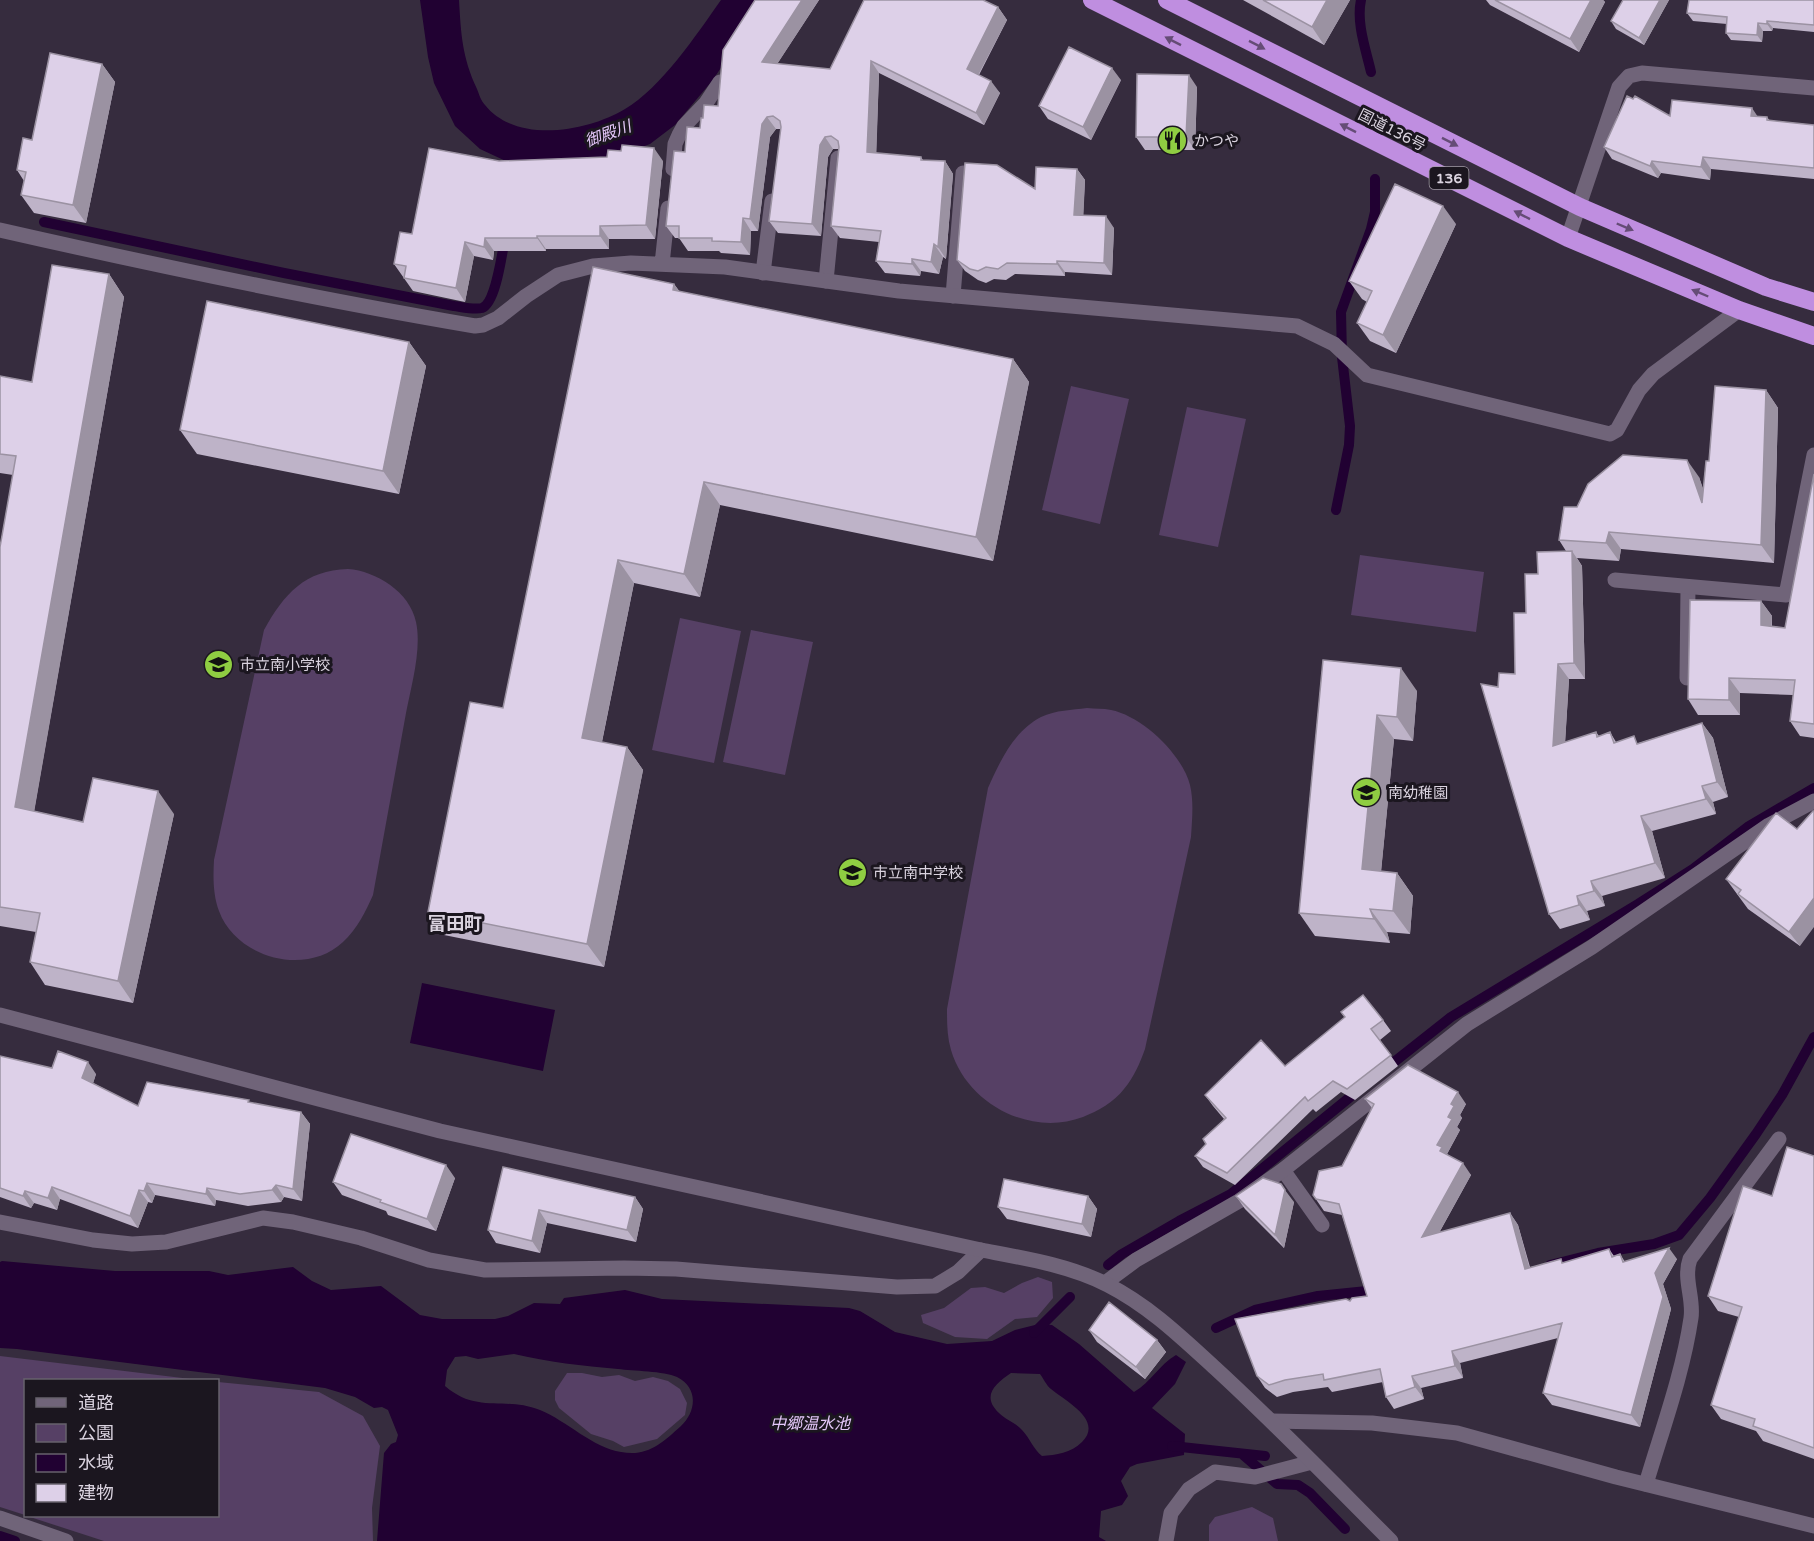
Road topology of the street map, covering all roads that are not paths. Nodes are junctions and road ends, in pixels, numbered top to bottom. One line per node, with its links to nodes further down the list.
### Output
1 (1092, 0): 10 (highway, 国道136号 / 136, one-way to 1)
2 (1167, 0): 8 (highway, 国道136号 / 136, one-way to 8)
3 (720, 82): 11 (street)
4 (1814, 88): 8 (street)
5 (838, 158): 13 (street)
6 (963, 172): 14 (street)
7 (775, 183): 12 (street)
8 (1580, 207): 10 (street); 15 (highway, 国道136号 / 136, one-way to 15)
9 (0, 230): 11 (street)
10 (1568, 238): 16 (highway, 国道136号 / 136, one-way to 10)
11 (662, 264): 12 (street)
12 (763, 273): 13 (street)
13 (826, 281): 14 (street)
14 (953, 296): 16 (street)
15 (1814, 302)
16 (1739, 310): 17 (highway, 国道136号 / 136)
17 (1814, 336)
18 (1814, 455): 20 (street)
19 (1615, 580): 20 (street)
20 (1688, 587): 21 (street)
21 (1687, 678)
22 (1814, 801): 25 (street)
23 (0, 1016): 28 (street)
24 (1779, 1138): 32 (street)
25 (1283, 1170): 27 (street); 29 (street)
26 (0, 1222): 28 (street)
27 (1322, 1226)
28 (981, 1250): 29 (street)
29 (1105, 1283): 30 (street)
30 (1272, 1421): 31 (street); 32 (street)
31 (1312, 1462): 36 (street); 37 (street)
32 (1646, 1484): 34 (street)
33 (0, 1518): 35 (street)
34 (1814, 1526)
35 (66, 1541)
36 (1166, 1541)
37 (1391, 1541)

